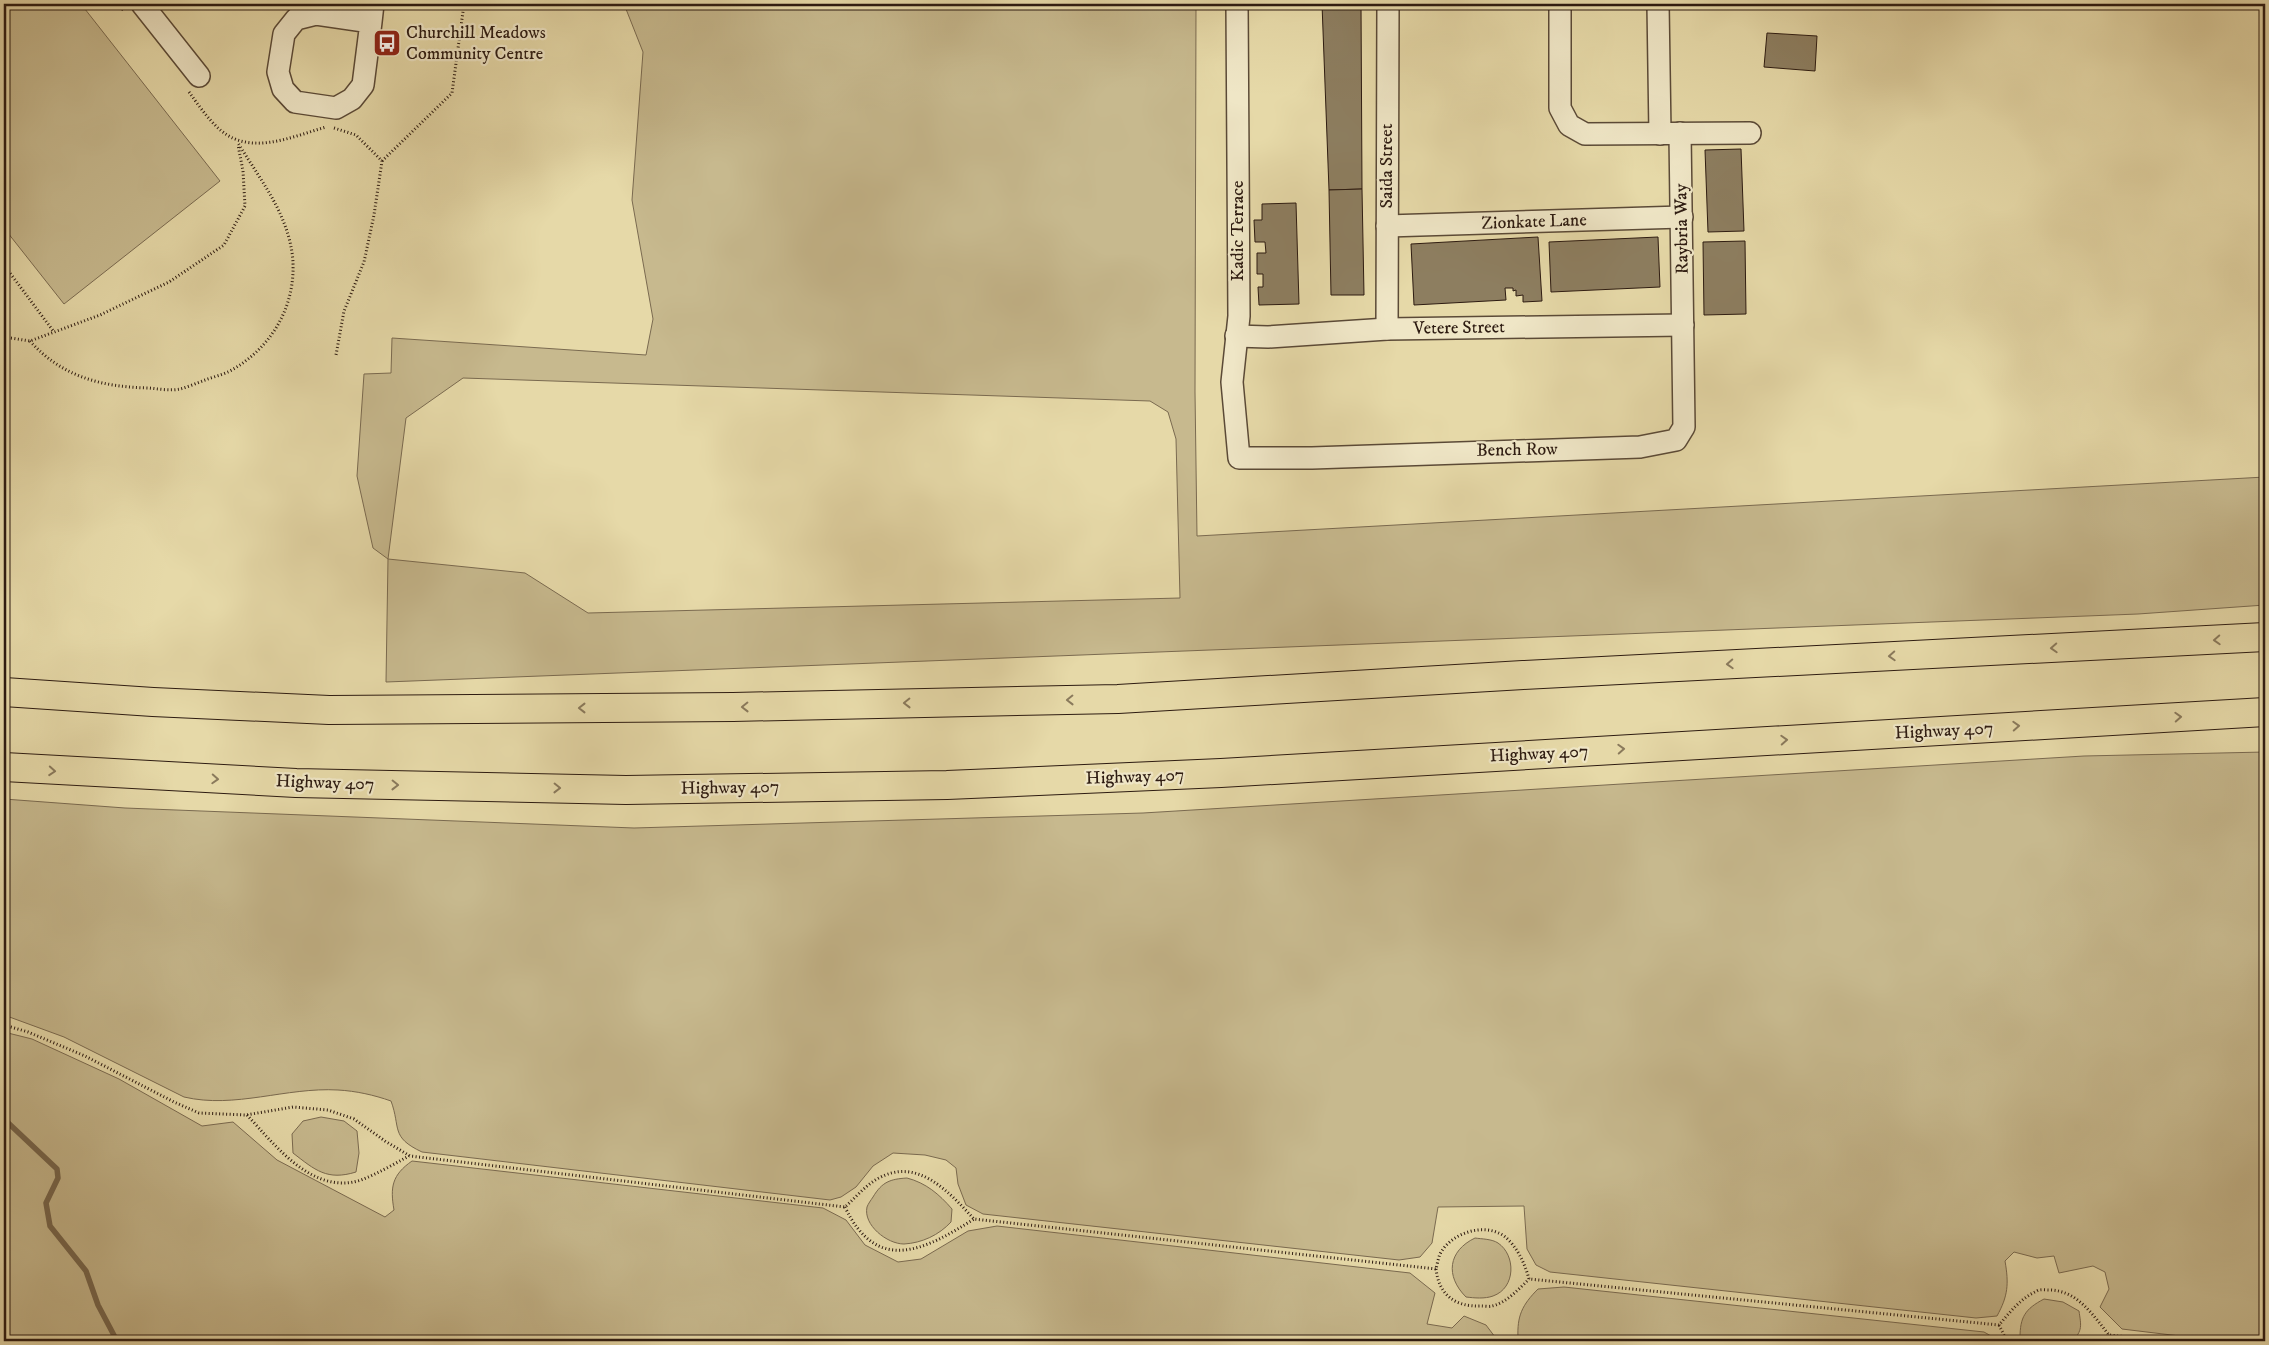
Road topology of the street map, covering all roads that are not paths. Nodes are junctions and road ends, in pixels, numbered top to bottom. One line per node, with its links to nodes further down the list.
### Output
1 (1237, 4): 14 (street, Kadic Terrace)
2 (1388, 4): 11 (street, Saida Street)
3 (1560, 4): 9 (street)
4 (1658, 4): 9 (street, Raybria Way)
5 (136, 11): 7 (street)
6 (372, 13): 6 (street)
7 (193, 83)
8 (1750, 133): 9 (street)
9 (1670, 134): 10 (street, Raybria Way)
10 (1682, 217): 11 (street, Zionkate Lane); 12 (street, Raybria Way)
11 (1387, 226): 13 (street, Saida Street)
12 (1683, 325): 13 (street, Vetere Street); 15 (street, Bench Row)
13 (1387, 328): 14 (street, Vetere Street)
14 (1236, 336): 15 (street, Kadic Terrace)
15 (1239, 458)
16 (2265, 637): 17 (highway, one-way to 17)
17 (4, 692)
18 (2265, 712): 19 (highway, Highway 407, one-way to 18)
19 (4, 767)

